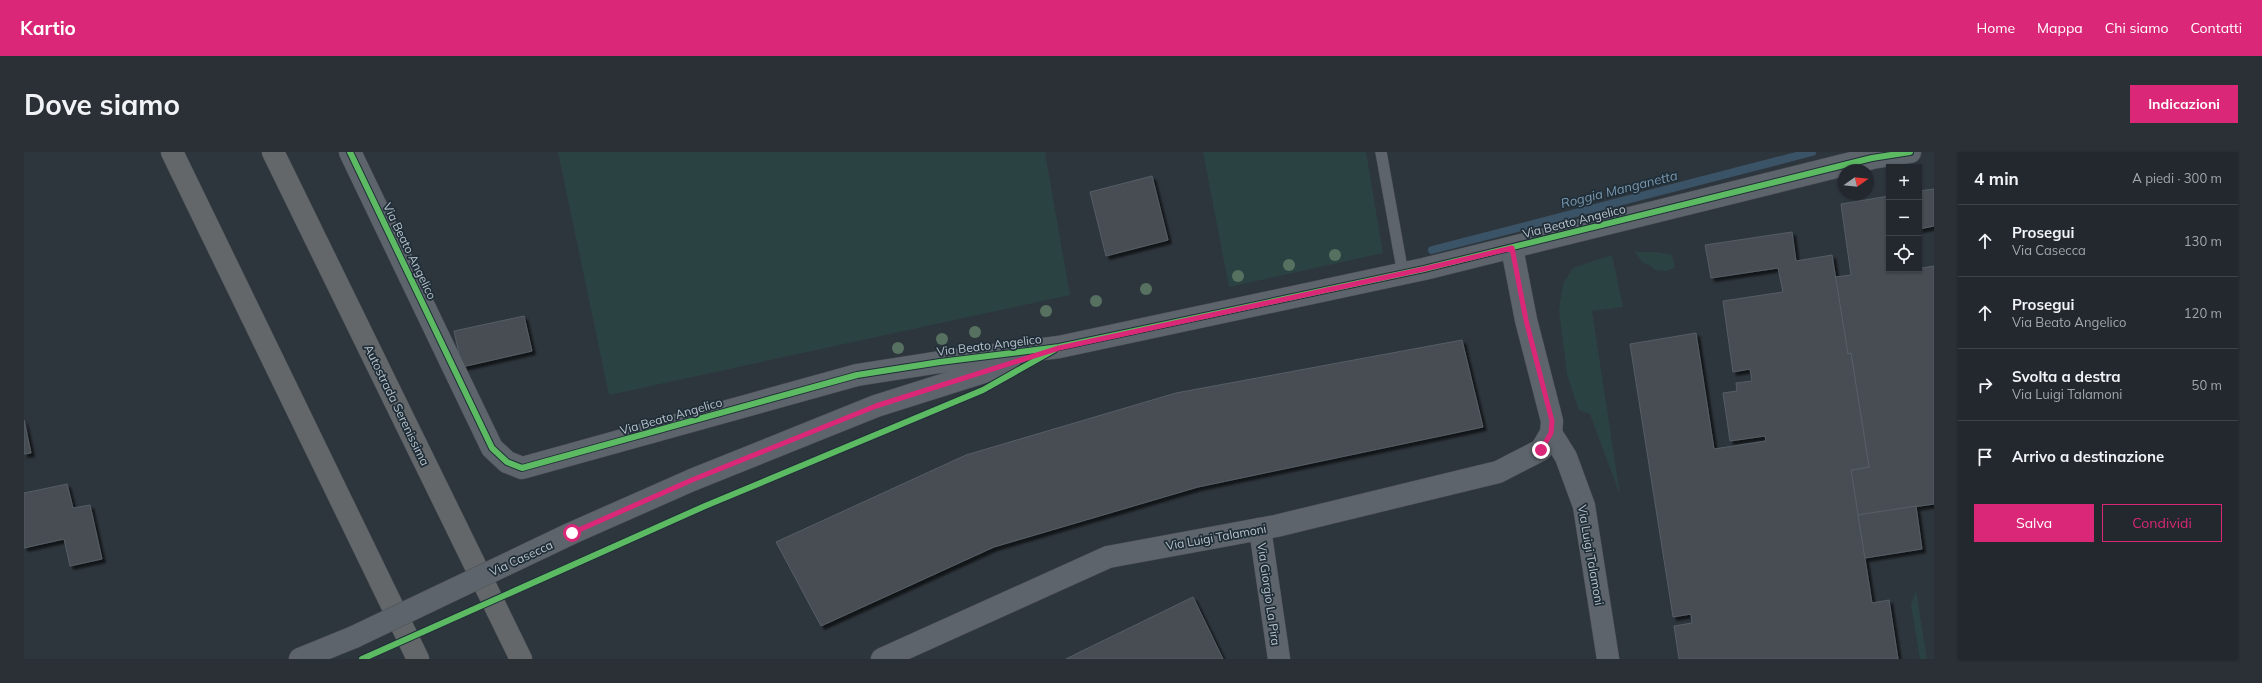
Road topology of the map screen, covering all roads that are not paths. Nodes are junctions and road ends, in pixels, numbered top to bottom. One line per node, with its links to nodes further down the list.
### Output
1 (172, 152): 12 (highway)
2 (273, 152): 13 (highway, Autostrada Serenissima)
3 (350, 152): 8 (street, Via Beato Angelico)
4 (1381, 152): 7 (lane)
5 (1910, 152): 6 (street, Via Beato Angelico)
6 (1512, 248): 7 (street, Via Beato Angelico); 9 (street, Via Luigi Talamoni)
7 (1402, 274): 8 (street, Via Beato Angelico)
8 (1059, 348): 11 (street, Via Casecca, bridge)
9 (1551, 433): 10 (street, Via Luigi Talamoni); 16 (street, Via Luigi Talamoni)
10 (1260, 529): 14 (street, Via Luigi Talamoni); 15 (street, Via Giorgio La Pira)
11 (300, 659)
12 (418, 659)
13 (521, 659)
14 (882, 659)
15 (1279, 659)
16 (1608, 659)

